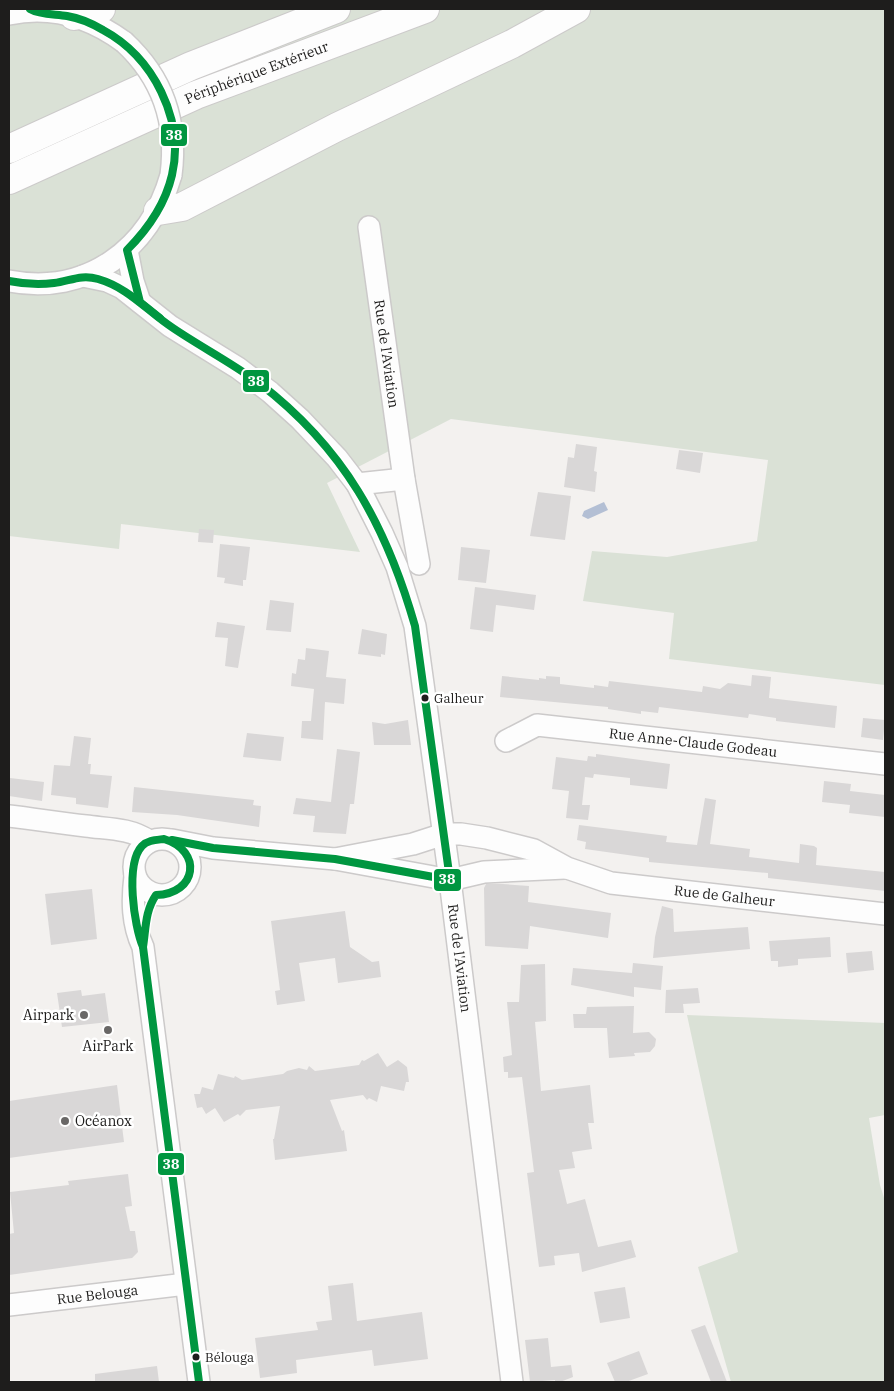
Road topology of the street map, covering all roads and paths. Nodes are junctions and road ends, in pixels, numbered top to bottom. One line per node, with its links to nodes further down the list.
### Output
1 (101, 9): 7 (highway)
2 (336, 9): 8 (highway)
3 (425, 9): 9 (highway, Périphérique Extérieur)
4 (576, 9): 10 (highway)
5 (32, 10): 6 (street); 7 (street)
6 (9, 14)
7 (74, 16): 10 (street, bridge)
8 (9, 149)
9 (9, 180)
10 (158, 211): 12 (street)
11 (369, 228): 16 (street, Rue de l'Aviation)
12 (127, 250): 13 (street); 15 (street)
13 (83, 276): 14 (street); 15 (street, Rue de l'Aviation)
14 (9, 281)
15 (140, 302): 17 (street, Rue de l'Aviation)
16 (404, 479): 17 (street); 18 (street, Rue de l'Aviation)
17 (356, 484): 23 (street, Rue de l'Aviation)
18 (419, 564)
19 (506, 741): 20 (street, Rue Anne-Claude Godeau)
20 (885, 764)
21 (9, 816): 22 (street)
22 (91, 827): 25 (street); 27 (street)
23 (444, 834): 26 (street); 28 (street, Rue de Galheur); 29 (street, Rue de l'Aviation)
24 (172, 840): 25 (street); 26 (street); 30 (street)
25 (149, 841): 27 (street)
26 (335, 859): 29 (street)
27 (135, 867): 30 (street); 32 (street)
28 (567, 868): 29 (street, Rue de Galheur); 31 (street, Rue de Galheur)
29 (450, 880): 36 (street, Rue de l'Aviation)
30 (156, 895): 32 (street)
31 (885, 914)
32 (143, 947): 33 (street)
33 (186, 1284): 34 (street, Rue Belouga); 35 (street)
34 (9, 1305)
35 (199, 1382)
36 (512, 1382)

